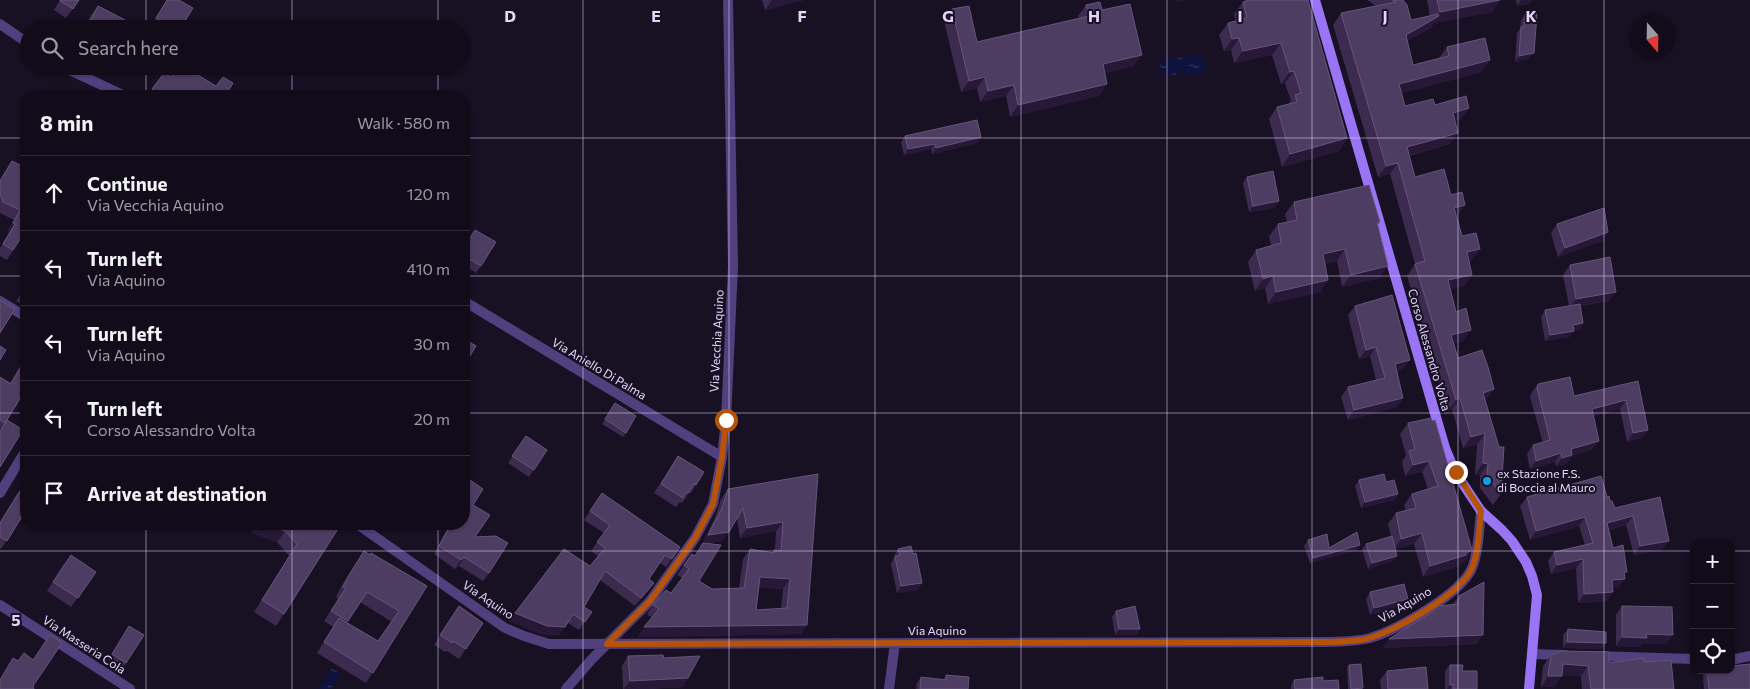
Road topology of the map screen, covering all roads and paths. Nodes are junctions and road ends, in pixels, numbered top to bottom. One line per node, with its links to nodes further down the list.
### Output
1 (728, 0): 10 (street, Via Vecchia Aquino)
2 (1315, 0): 13 (main road, Corso Alessandro Volta)
3 (0, 24): 4 (street)
4 (20, 38)
5 (80, 75): 6 (street)
6 (112, 90)
7 (0, 301): 9 (street)
8 (470, 305): 10 (street, Via Aniello Di Palma)
9 (20, 313)
10 (722, 457): 17 (street, Via Vecchia Aquino)
11 (20, 460): 12 (street)
12 (0, 493)
13 (1481, 511): 16 (street, Via Aquino); 18 (main road, Corso Alessandro Volta)
14 (365, 530): 17 (street, Via Aquino)
15 (0, 606): 22 (street, Via Masseria Cola)
16 (896, 643): 17 (street, Via Aquino); 24 (street)
17 (607, 644): 23 (street, Via Vecchia Aquino)
18 (1532, 654): 20 (street); 25 (main road, Corso Alessandro Volta)
19 (1750, 656): 21 (street)
20 (1690, 659)
21 (1735, 659)
22 (130, 689)
23 (566, 689)
24 (889, 689)
25 (1529, 689)

